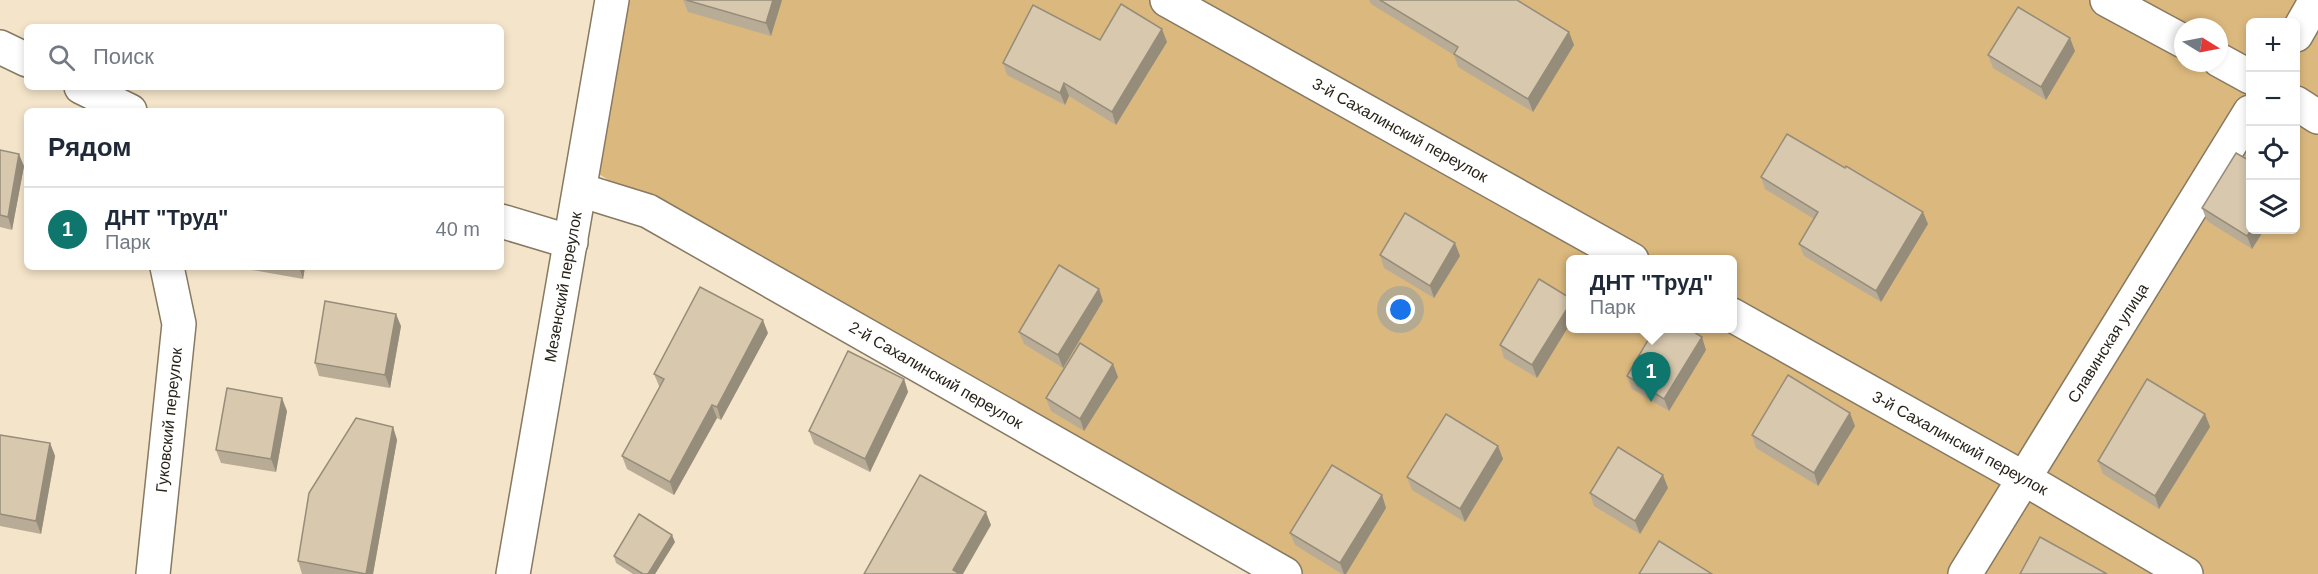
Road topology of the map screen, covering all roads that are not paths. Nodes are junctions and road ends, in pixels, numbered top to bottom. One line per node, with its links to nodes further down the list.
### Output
1 (612, 0): 16 (street, Мезенский переулок)
2 (1167, 0): 19 (street, 3-й Сахалинский переулок)
3 (2107, 0): 6 (street)
4 (2316, 0): 5 (street)
5 (2300, 27)
6 (2174, 36)
7 (0, 47): 8 (street)
8 (24, 59)
9 (2228, 65): 10 (street)
10 (2246, 75)
11 (87, 90): 13 (street)
12 (2300, 106): 14 (street)
13 (124, 108)
14 (2318, 117)
15 (2246, 119): 22 (street, Славинская улица)
16 (580, 190): 18 (street, Мезенский переулок); 25 (street, 2-й Сахалинский переулок)
17 (504, 222): 18 (street)
18 (571, 242): 24 (street, Мезенский переулок)
19 (1623, 255)
20 (168, 270): 23 (street, Гуковский переулок)
21 (1737, 318): 22 (street, 3-й Сахалинский переулок)
22 (2025, 479): 26 (street, Славинская улица); 27 (street, 3-й Сахалинский переулок)
23 (153, 574)
24 (513, 574)
25 (1285, 574)
26 (1965, 574)
27 (2186, 574)

